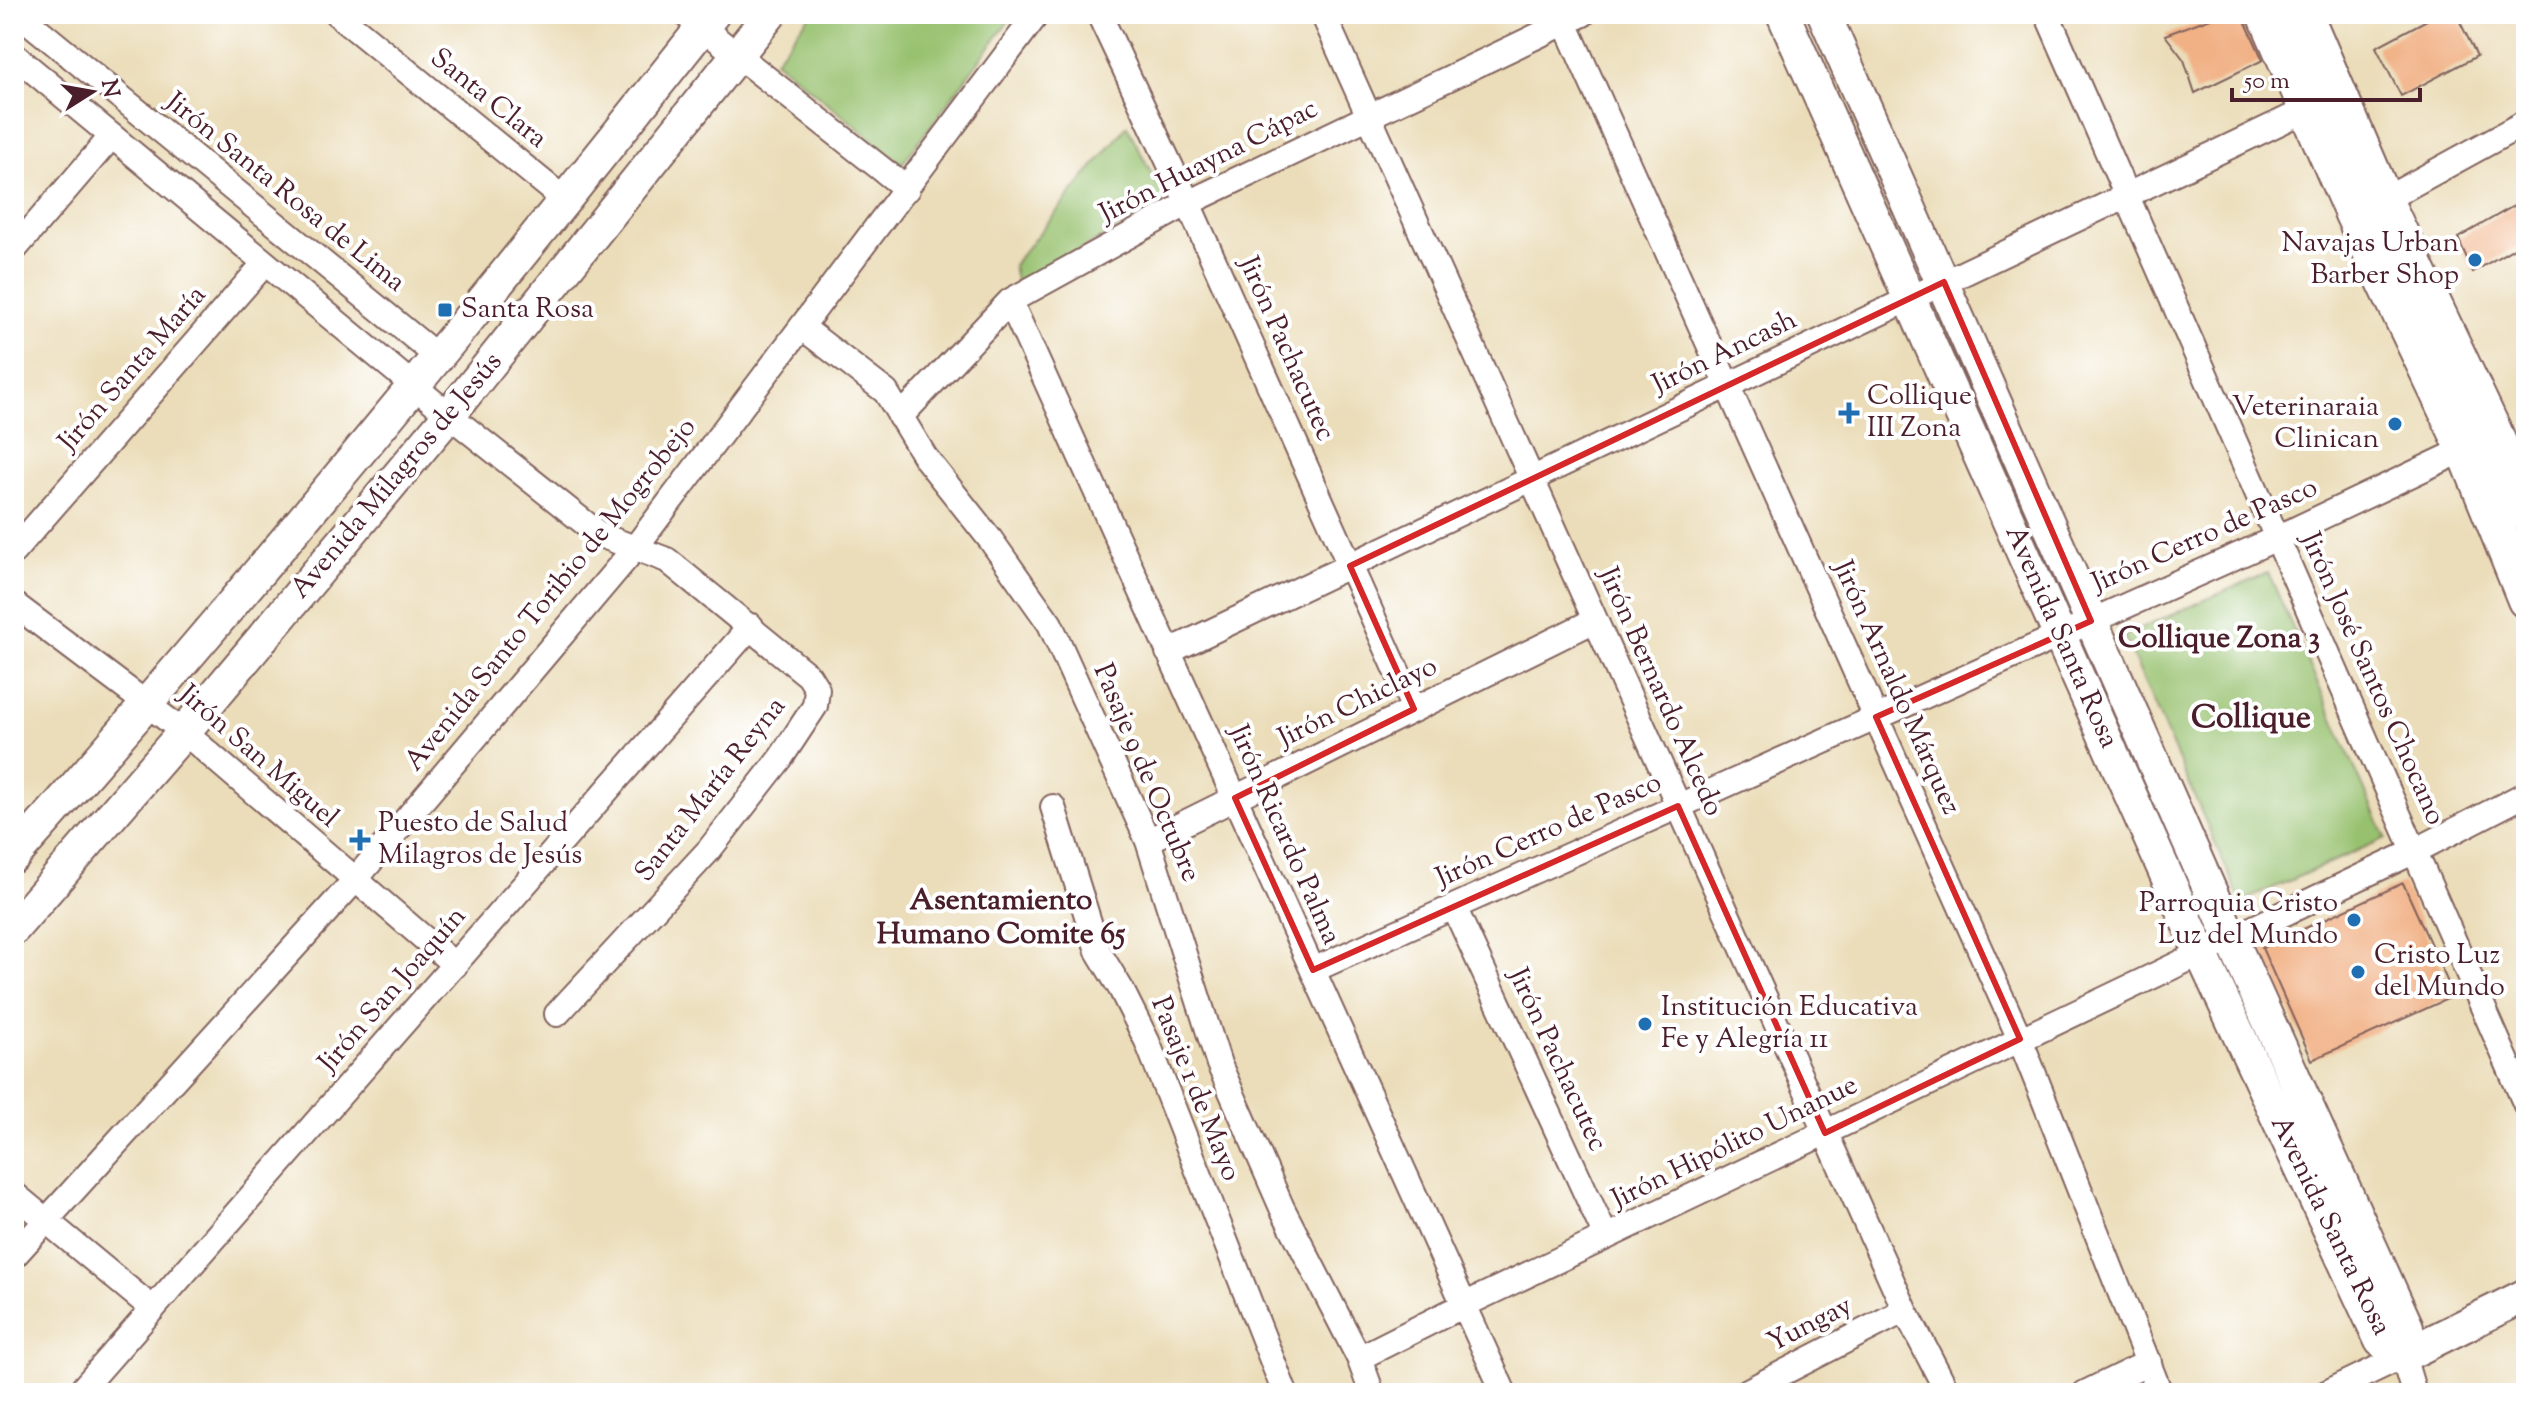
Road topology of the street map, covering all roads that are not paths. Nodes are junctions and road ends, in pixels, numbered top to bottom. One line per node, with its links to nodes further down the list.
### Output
1 (19, 14): 31 (street, Jirón Santa Rosa de Lima)
2 (337, 14): 22 (street, Santa Clara)
3 (770, 14): 14 (street, Avenida Milagros de Jesús)
4 (1037, 14): 20 (street, Avenida Santo Toribio de Mogrobejo)
5 (1099, 14): 24 (street, Jirón Pachacutec)
6 (1323, 14): 17 (street, Jirón Bernardo Alcedo)
7 (1783, 14): 28 (street, Avenida Santa Rosa)
8 (1824, 14): 27 (street, Avenida Santa Rosa)
9 (2047, 14): 21 (street, Jirón José Santos Chocano)
10 (2266, 14): 16 (main road)
11 (2304, 14): 23 (main road)
12 (1569, 17): 17 (street, Jirón Huayna Cápac); 33 (street, Jirón Arnaldo Márquez)
13 (700, 19): 14 (street); 22 (street, Avenida Milagros de Jesús)
14 (738, 54): 20 (street); 34 (street, Avenida Milagros de Jesús)
15 (14, 55): 19 (street)
16 (2308, 109): 21 (street, Jirón Ancash); 36 (main road)
17 (1369, 115): 24 (street, Jirón Huayna Cápac); 37 (street, Jirón Bernardo Alcedo)
18 (2526, 122): 23 (street)
19 (111, 137): 25 (street); 26 (street)
20 (907, 189): 30 (street, Avenida Santo Toribio de Mogrobejo)
21 (2126, 195): 27 (street, Jirón Ancash); 39 (street, Jirón José Santos Chocano)
22 (565, 200): 31 (street, Avenida Milagros de Jesús)
23 (2384, 200): 38 (main road)
24 (1188, 203): 29 (street, Jirón Huayna Cápac); 42 (street, Jirón Pachacutec)
25 (14, 250)
26 (265, 263): 32 (street); 41 (street, Jirón Santa María)
27 (1944, 282): 28 (street, Jirón Ancash); 46 (street, Avenida Santa Rosa)
28 (1909, 298): 33 (street, Jirón Ancash); 48 (street, Avenida Santa Rosa)
29 (1010, 301): 35 (street, Jirón Huayna Cápac); 49 (street, Jirón Ricardo Palma)
30 (803, 328): 35 (street, Pasaje 9 de Octubre); 40 (street, Avenida Santo Toribio de Mogrobejo)
31 (438, 357): 32 (street, Avenida Milagros de Jesús)
32 (414, 385): 34 (street, Santa María Reyna); 50 (street, Avenida Milagros de Jesús)
33 (1727, 385): 37 (street, Jirón Ancash); 52 (street, Jirón Arnaldo Márquez)
34 (449, 415): 40 (street, Santa María Reyna); 53 (street, Avenida Milagros de Jesús)
35 (900, 417): 58 (street, Pasaje 9 de Octubre)
36 (2465, 449): 39 (street, Jirón Cerro de Pasco); 43 (main road)
37 (1532, 479): 42 (street, Jirón Ancash); 45 (street, Jirón Bernardo Alcedo)
38 (2526, 512)
39 (2277, 538): 46 (street, Jirón Cerro de Pasco); 59 (street, Jirón José Santos Chocano)
40 (635, 548): 47 (street, Santa María Reyna); 61 (street, Avenida Santo Toribio de Mogrobejo)
41 (14, 551)
42 (1350, 566): 49 (street, Jirón Ancash); 51 (street, Jirón Pachacutec)
43 (2526, 600)
44 (14, 604): 50 (street, Jirón San Miguel)
45 (1595, 620): 51 (street, Jirón Chiclayo); 56 (street, Jirón Bernardo Alcedo)
46 (2091, 621): 48 (street, Jirón Cerro de Pasco); 64 (street, Avenida Santa Rosa)
47 (751, 626): 66 (street, Jirón San Joaquín); 68 (street, Santa María Reyna)
48 (2060, 635): 52 (street, Jirón Cerro de Pasco); 65 (street, Avenida Santa Rosa)
49 (1168, 652): 55 (street, Jirón Ricardo Palma)
50 (149, 704): 53 (street, Jirón San Miguel); 60 (street, Avenida Milagros de Jesús)
51 (1414, 709): 55 (street, Jirón Chiclayo)
52 (1876, 717): 56 (street, Jirón Cerro de Pasco); 69 (street, Jirón Arnaldo Márquez)
53 (184, 732): 61 (street, Jirón San Miguel); 63 (street, Avenida Milagros de Jesús)
54 (2526, 794): 59 (street, Jirón Hipólito Unanue)
55 (1235, 798): 58 (street, Jirón Chiclayo); 67 (street, Jirón Ricardo Palma)
56 (1678, 806): 62 (street, Jirón Cerro de Pasco); 71 (street, Jirón Bernardo Alcedo)
57 (1053, 807): 84 (street, Pasaje 1 de Mayo)
58 (1148, 841): 81 (street, Pasaje 9 de Octubre)
59 (2415, 851): 64 (street, Jirón Hipólito Unanue); 70 (street, Jirón José Santos Chocano)
60 (14, 856)
61 (355, 880): 66 (street, Jirón San Miguel); 73 (street, Avenida Santo Toribio de Mogrobejo)
62 (1454, 907): 67 (street, Jirón Cerro de Pasco); 74 (street, Jirón Pachacutec)
63 (14, 928)
64 (2231, 938): 65 (street, Jirón Hipólito Unanue); 80 (street, Avenida Santa Rosa)
65 (2201, 953): 69 (street, Jirón Hipólito Unanue); 80 (street, Avenida Santa Rosa)
66 (455, 965): 78 (street, Jirón San Joaquín)
67 (1313, 970): 77 (street, Jirón Ricardo Palma)
68 (557, 1014)
69 (2020, 1039): 71 (street, Jirón Hipólito Unanue); 82 (street, Jirón Arnaldo Márquez)
70 (2526, 1105)
71 (1825, 1133): 74 (street, Jirón Hipólito Unanue); 79 (street, Jirón Bernardo Alcedo)
72 (14, 1194): 73 (street)
73 (45, 1221): 75 (street, Avenida Santo Toribio de Mogrobejo); 78 (street)
74 (1606, 1237): 77 (street, Jirón Hipólito Unanue)
75 (14, 1256)
76 (2526, 1295): 80 (street)
77 (1464, 1305): 81 (street, Jirón Hipólito Unanue); 86 (street, Jirón Ricardo Palma)
78 (153, 1309): 83 (street, Jirón San Joaquín)
79 (1905, 1310): 87 (street, Yungay); 88 (street, Jirón Bernardo Alcedo)
80 (2403, 1356): 91 (street); 92 (street)
81 (1359, 1358): 85 (street, Pasaje 9 de Octubre)
82 (2149, 1362): 89 (street); 90 (street, Jirón Arnaldo Márquez)
83 (79, 1393)
84 (1285, 1393)
85 (1372, 1393)
86 (1504, 1393)
87 (1744, 1393)
88 (1948, 1393)
89 (2085, 1393)
90 (2160, 1393)
91 (2326, 1393)
92 (2414, 1393)

